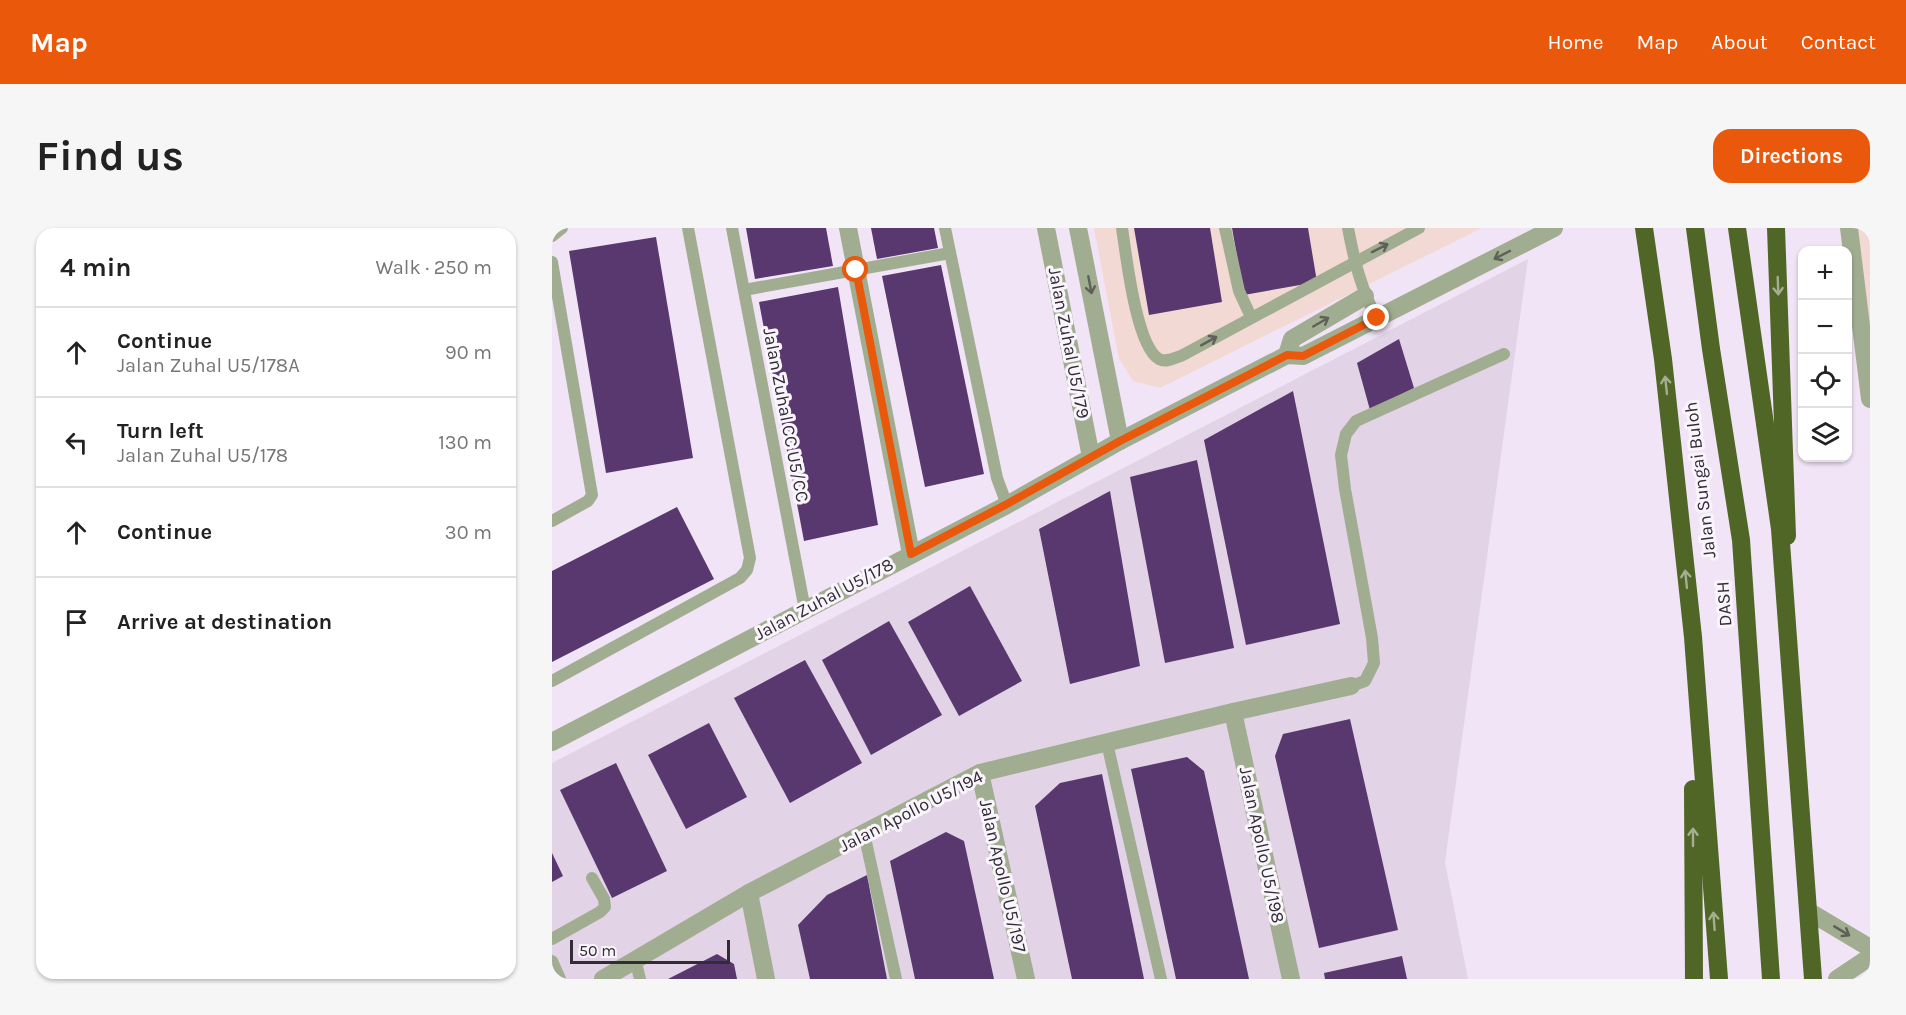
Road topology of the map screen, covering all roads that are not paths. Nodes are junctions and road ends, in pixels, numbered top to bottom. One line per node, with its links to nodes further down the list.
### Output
1 (562, 228): 20 (lane)
2 (688, 228): 42 (lane)
3 (732, 228): 26 (lane, Jalan Zuhal CC U5/CC)
4 (848, 228): 24 (street)
5 (945, 228): 21 (lane)
6 (1046, 228): 35 (street, Jalan Zuhal U5/179)
7 (1078, 228): 34 (street, Jalan Zuhal U5/179, one-way to 34)
8 (1122, 228): 28 (lane, one-way to 28)
9 (1225, 228): 28 (lane)
10 (1348, 228): 23 (lane)
11 (1419, 228): 23 (lane, one-way to 11)
12 (1554, 228): 29 (street, one-way to 29)
13 (1644, 228): 41 (highway, one-way to 13)
14 (1689, 228): 67 (highway, Jalan Sungai Buloh)
15 (1695, 228): 68 (highway, DASH)
16 (1737, 228): 69 (highway)
17 (1746, 228): 38 (highway)
18 (1776, 228): 38 (highway, one-way to 38, bridge)
19 (1849, 228): 25 (street)
20 (552, 236)
21 (950, 253): 24 (lane); 36 (lane)
22 (552, 261): 37 (lane)
23 (1354, 262): 27 (lane); 28 (lane)
24 (856, 270): 26 (lane); 39 (street)
25 (1862, 275): 32 (street)
26 (744, 290): 40 (lane, Jalan Zuhal CC U5/CC)
27 (1365, 296): 29 (lane); 31 (street, one-way to 27)
28 (1251, 317)
29 (1377, 318): 31 (street)
30 (1504, 354): 43 (lane)
31 (1287, 355): 34 (street, Jalan Zuhal U5/178)
32 (1870, 394): 33 (street)
33 (1870, 399)
34 (1120, 441): 35 (street, Jalan Zuhal U5/178)
35 (1091, 457): 36 (street, Jalan Zuhal U5/178)
36 (1007, 504): 39 (street, Jalan Zuhal U5/178)
37 (552, 521)
38 (1787, 536): 51 (highway)
39 (911, 554): 40 (street, Jalan Zuhal U5/178)
40 (805, 610): 45 (street, Jalan Zuhal U5/178)
41 (1693, 637): 65 (highway, one-way to 41); 66 (highway, one-way to 41)
42 (552, 681)
43 (1351, 686): 44 (street, Jalan Apollo U5/194)
44 (1233, 712): 46 (street, Jalan Apollo U5/194); 64 (street, Jalan Apollo U5/198)
45 (552, 742)
46 (1107, 743): 47 (street, Jalan Apollo U5/194); 63 (lane)
47 (980, 773): 48 (street, Jalan Apollo U5/194); 62 (street, Jalan Apollo U5/197)
48 (864, 833): 50 (street, Jalan Apollo U5/194); 61 (lane)
49 (592, 878): 52 (lane)
50 (749, 893): 55 (street, Jalan Apollo U5/194); 60 (street)
51 (1814, 914): 53 (street, one-way to 53); 70 (highway)
52 (552, 939)
53 (1870, 948)
54 (1870, 957): 71 (street)
55 (635, 959): 58 (street, Jalan Apollo U5/194); 59 (lane)
56 (552, 961): 57 (lane)
57 (560, 979)
58 (603, 979)
59 (640, 979)
60 (766, 979)
61 (896, 979)
62 (1026, 979)
63 (1161, 979)
64 (1291, 979)
65 (1694, 979)
66 (1719, 979)
67 (1762, 979)
68 (1771, 979)
69 (1813, 979)
70 (1818, 979)
71 (1837, 979)

